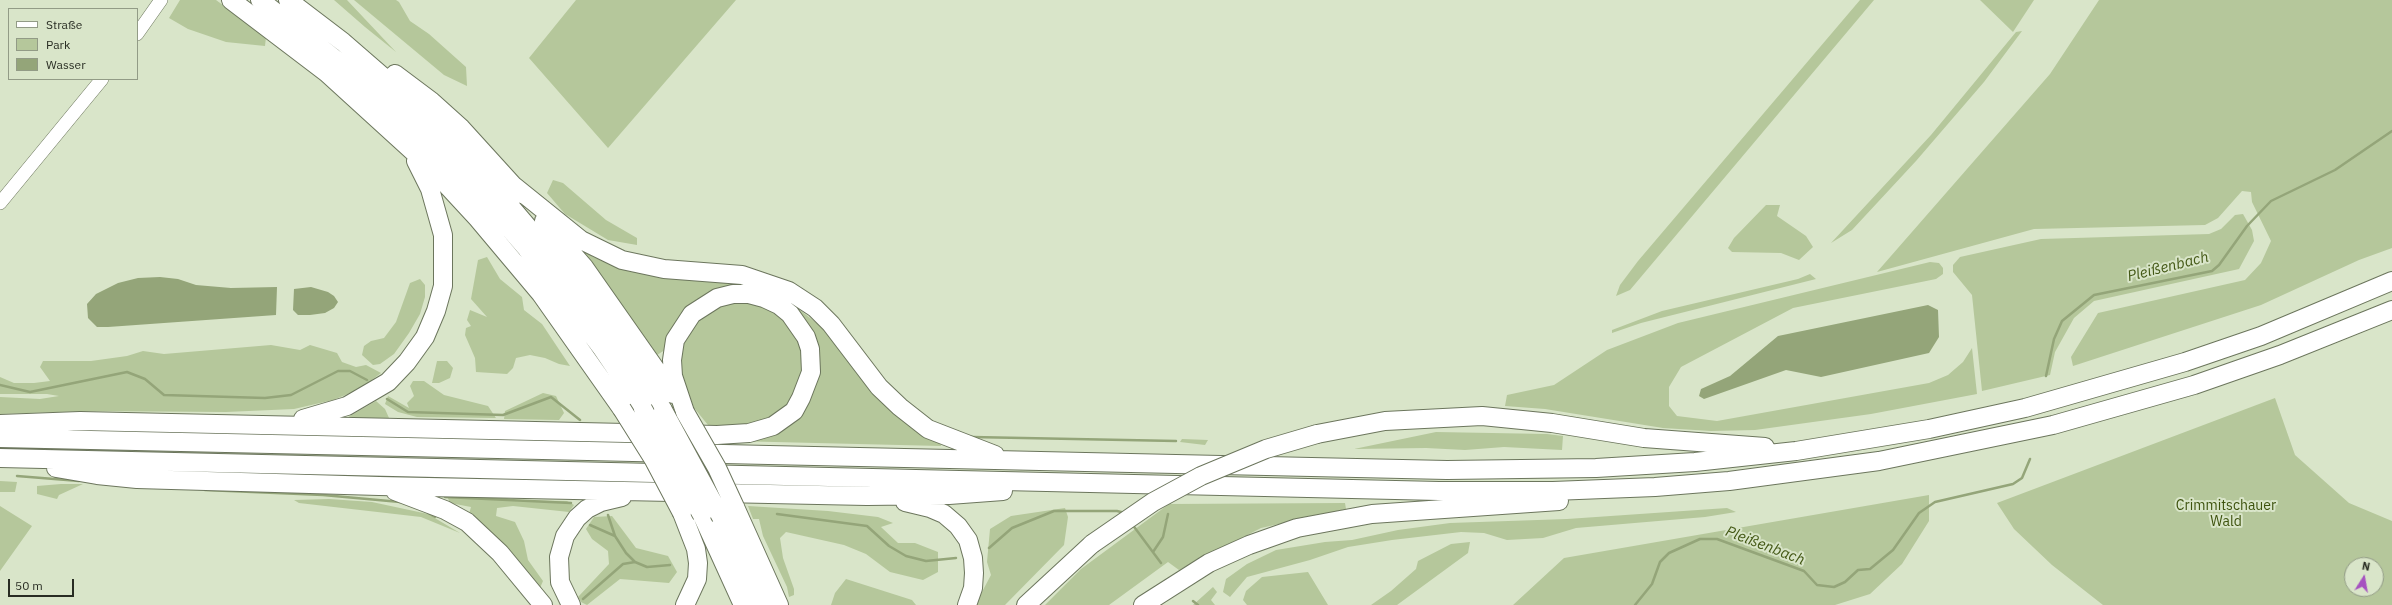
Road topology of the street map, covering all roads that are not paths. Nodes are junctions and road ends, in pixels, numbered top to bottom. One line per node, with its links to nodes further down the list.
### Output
1 (161, 0): 5 (street)
2 (231, 0): 8 (highway)
3 (260, 0): 29 (highway, bridge)
4 (288, 0): 6 (highway)
5 (138, 33)
6 (343, 42): 9 (highway); 25 (highway, bridge)
7 (101, 80): 10 (street)
8 (405, 141): 15 (highway); 28 (highway, bridge)
9 (514, 186): 13 (highway); 19 (highway)
10 (0, 203)
11 (2392, 281): 17 (highway)
12 (2392, 310): 22 (highway)
13 (685, 412): 15 (highway); 25 (highway, bridge)
14 (0, 424): 15 (highway)
15 (278, 425)
16 (0, 438): 19 (highway)
17 (1796, 451): 19 (highway); 33 (highway, bridge)
18 (0, 458): 20 (highway); 21 (highway)
19 (1010, 460)
20 (1094, 483): 22 (highway); 24 (highway)
21 (379, 486): 23 (highway); 26 (highway)
22 (1602, 490): 34 (highway)
23 (667, 491): 24 (highway); 27 (highway)
24 (867, 496): 32 (highway)
25 (728, 512): 30 (highway); 31 (highway)
26 (543, 605)
27 (571, 605)
28 (686, 605)
29 (743, 605)
30 (762, 605)
31 (779, 605)
32 (967, 605)
33 (1026, 605)
34 (1144, 605)

